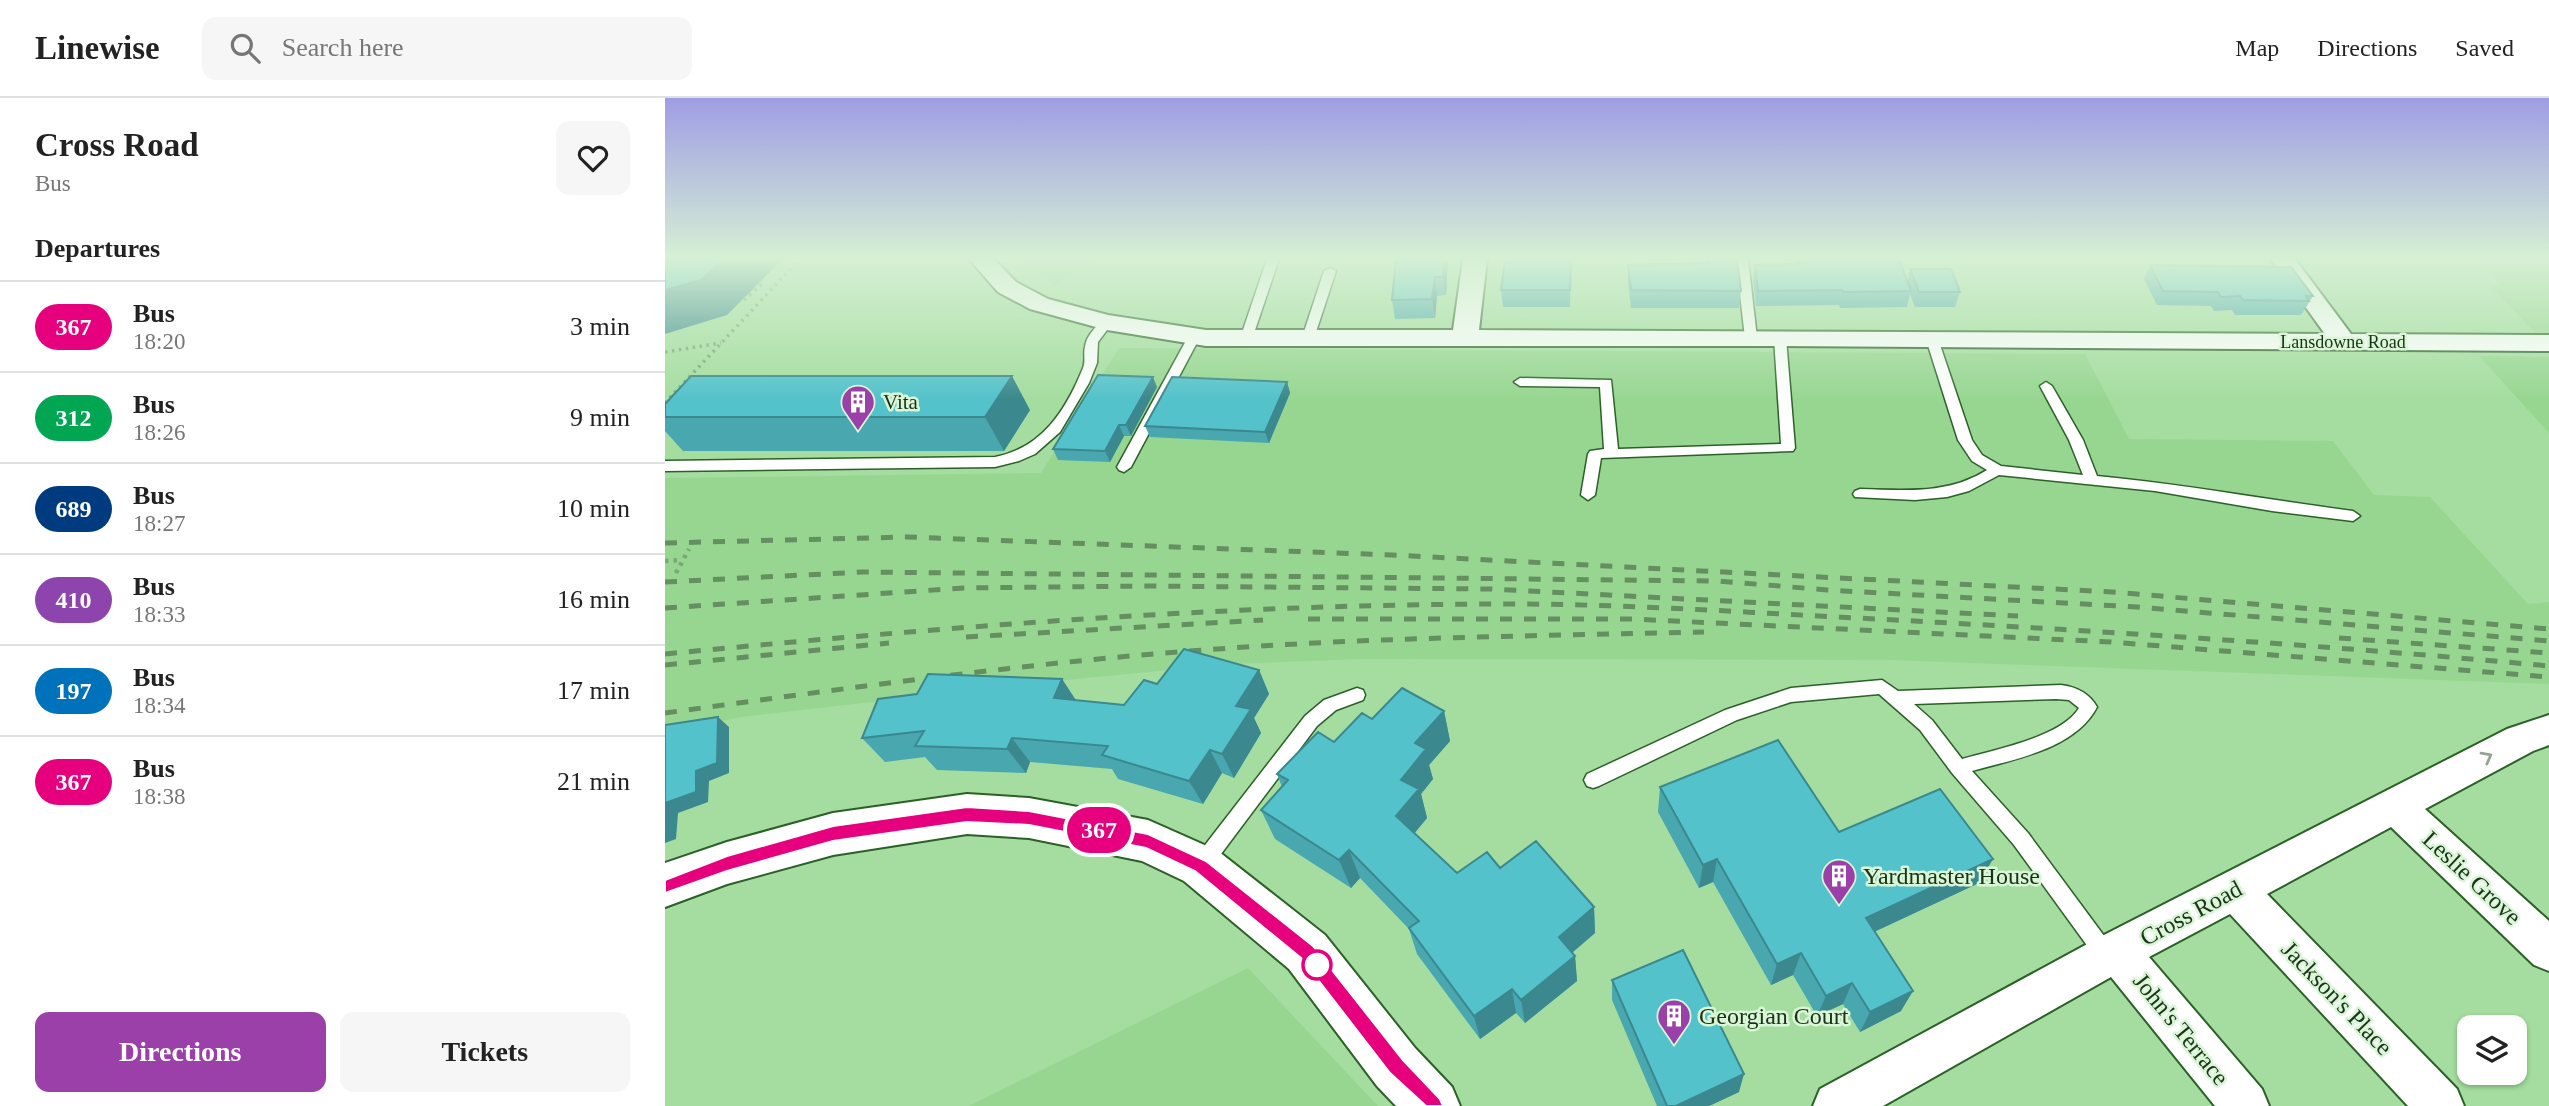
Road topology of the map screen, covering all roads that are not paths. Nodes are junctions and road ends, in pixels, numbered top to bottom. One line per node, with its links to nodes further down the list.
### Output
1 (1046, 306): 7 (street, Lansdowne Road)
2 (1257, 306): 13 (lane)
3 (1318, 306): 10 (lane)
4 (1469, 306): 9 (street)
5 (1747, 306): 11 (lane)
6 (2318, 306): 15 (street)
7 (1107, 322): 8 (street, Lansdowne Road); 20 (lane)
8 (1194, 337): 13 (street, Lansdowne Road); 21 (lane)
9 (1465, 337): 10 (street, Lansdowne Road); 11 (street, Lansdowne Road)
10 (1308, 338): 13 (street, Lansdowne Road)
11 (1751, 338): 12 (street, Lansdowne Road)
12 (1780, 338): 14 (street, Lansdowne Road); 19 (lane)
13 (1246, 339)
14 (1932, 339): 15 (street, Lansdowne Road); 22 (lane)
15 (2344, 342): 16 (street, Lansdowne Road)
16 (2549, 343)
17 (1520, 382): 19 (lane)
18 (2046, 386): 23 (lane)
19 (1611, 453): 25 (lane)
20 (665, 466)
21 (1124, 467)
22 (1997, 470): 23 (lane); 24 (lane)
23 (2092, 481): 26 (lane)
24 (1860, 494)
25 (1588, 495)
26 (2353, 516)
27 (1357, 695): 33 (lane)
28 (1895, 698): 30 (lane); 30 (lane); 31 (lane)
29 (2549, 730): 32 (street, Cross Road, one-way to 29)
30 (1958, 768): 37 (lane)
31 (1593, 779)
32 (2411, 798): 35 (street, Cross Road); 36 (street, Leslie Grove)
33 (1201, 866): 34 (street); 38 (street)
34 (665, 885)
35 (2235, 890): 37 (street, Cross Road); 41 (street, Jackson's Place)
36 (2549, 950)
37 (2113, 954): 39 (street, Cross Road); 40 (street, John's Terrace)
38 (1433, 1106)
39 (1837, 1106)
40 (2245, 1106)
41 (2440, 1106)

